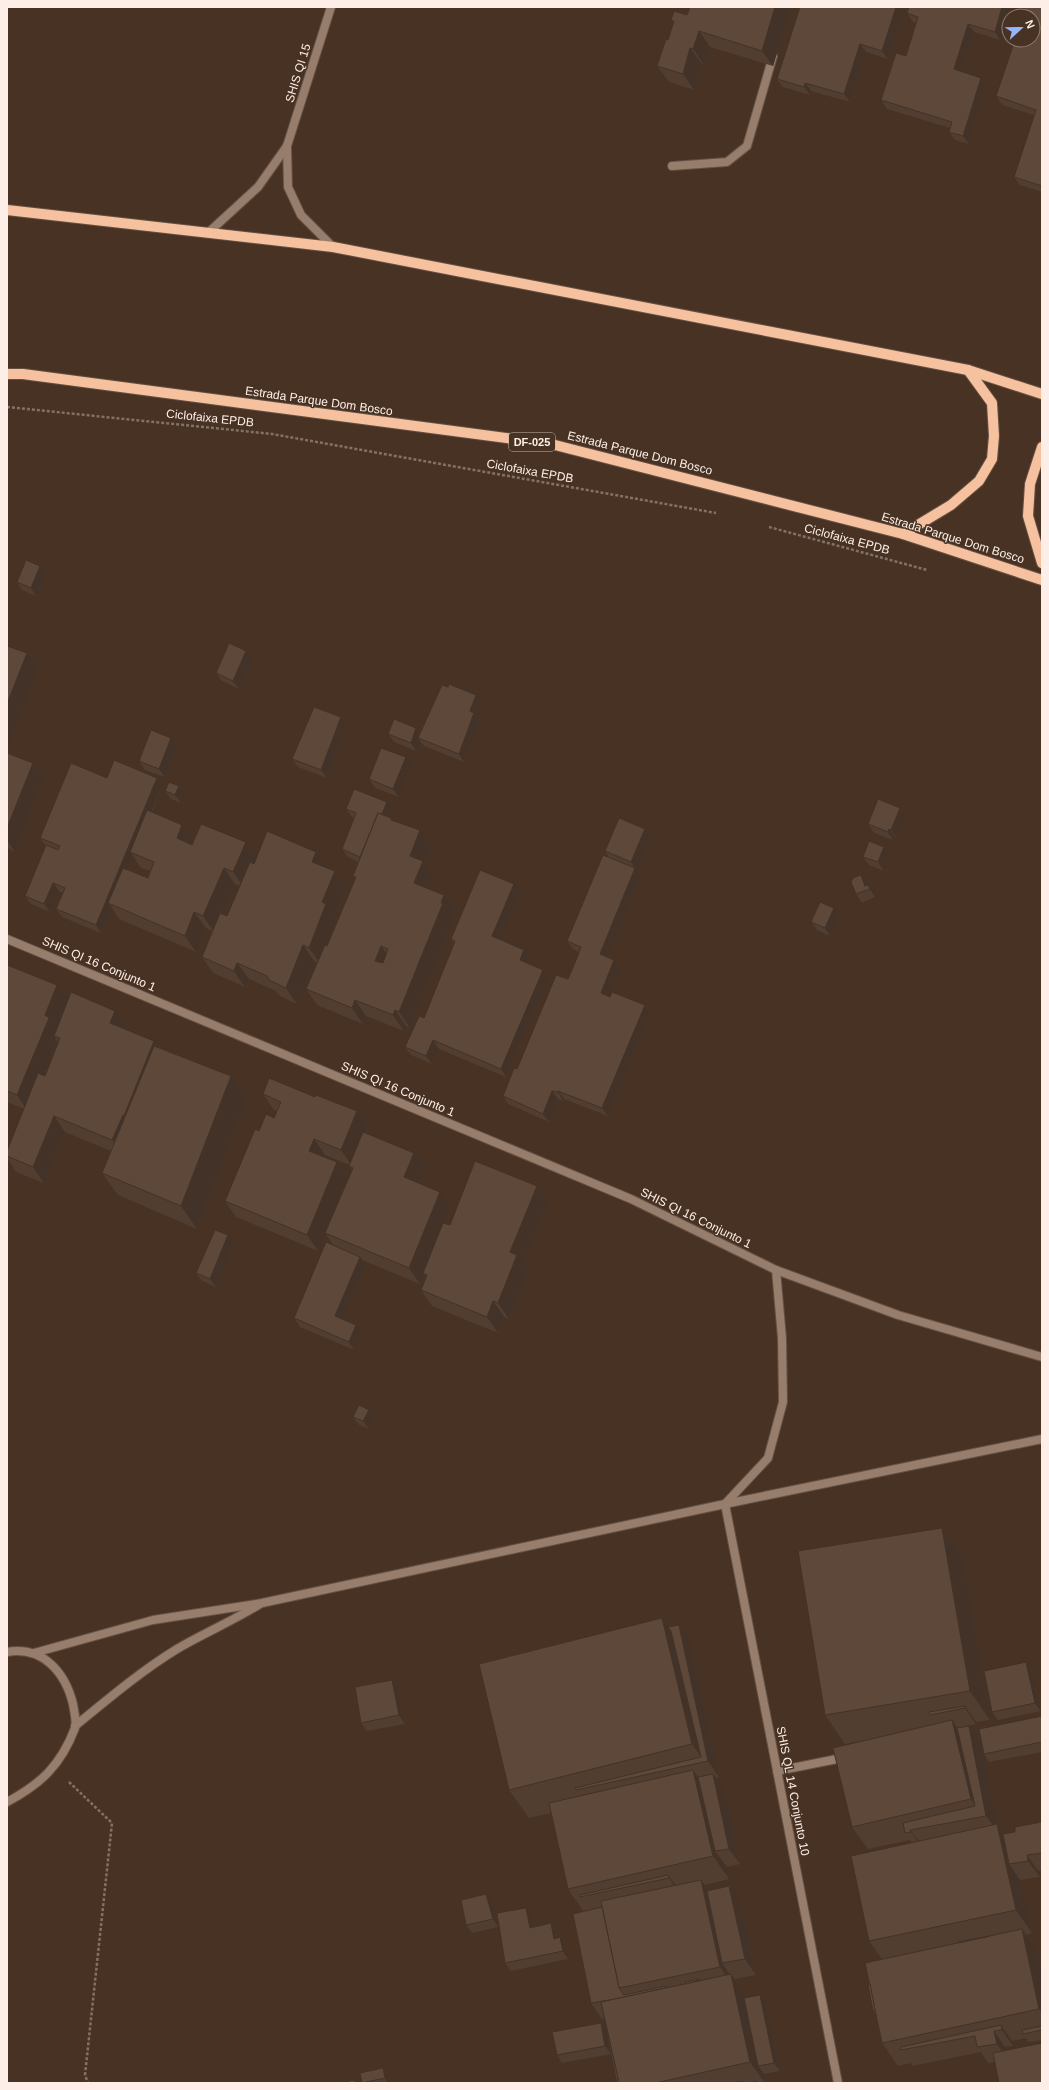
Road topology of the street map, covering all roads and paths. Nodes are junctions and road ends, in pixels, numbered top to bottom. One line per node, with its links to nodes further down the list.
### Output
1 (331, 7): 3 (street, SHIS QI 15)
2 (774, 51): 4 (street)
3 (287, 146): 6 (street, SHIS QI 15); 7 (street, SHIS QI 15)
4 (672, 166)
5 (7, 210): 6 (main road)
6 (209, 232): 7 (main road)
7 (333, 247): 8 (main road)
8 (968, 370): 10 (main road); 15 (main road)
9 (7, 374): 15 (main road, Estrada Parque Dom Bosco / DF-025)
10 (1042, 394)
11 (7, 406): 13 (path, Ciclofaixa EPDB)
12 (1042, 448): 16 (main road)
13 (724, 515)
14 (762, 525): 17 (path, Ciclofaixa EPDB)
15 (903, 534): 18 (main road, Estrada Parque Dom Bosco / DF-025)
16 (1042, 563)
17 (929, 570)
18 (1042, 580)
19 (7, 939): 20 (street, SHIS QI 16 Conjunto 1)
20 (776, 1270): 21 (street, SHIS QI 16 Conjunto 1); 23 (street)
21 (1042, 1358)
22 (1042, 1439): 23 (street)
23 (725, 1504): 24 (street); 30 (street, SHIS QL 14 Conjunto 10)
24 (262, 1603): 26 (street); 27 (street)
25 (7, 1652): 26 (street)
26 (34, 1653): 27 (street)
27 (76, 1726): 29 (street)
28 (855, 1756): 30 (street)
29 (54, 1768): 31 (street); 32 (path)
30 (777, 1771): 33 (street, SHIS QL 14 Conjunto 10)
31 (7, 1802)
32 (88, 2083)
33 (838, 2083)

